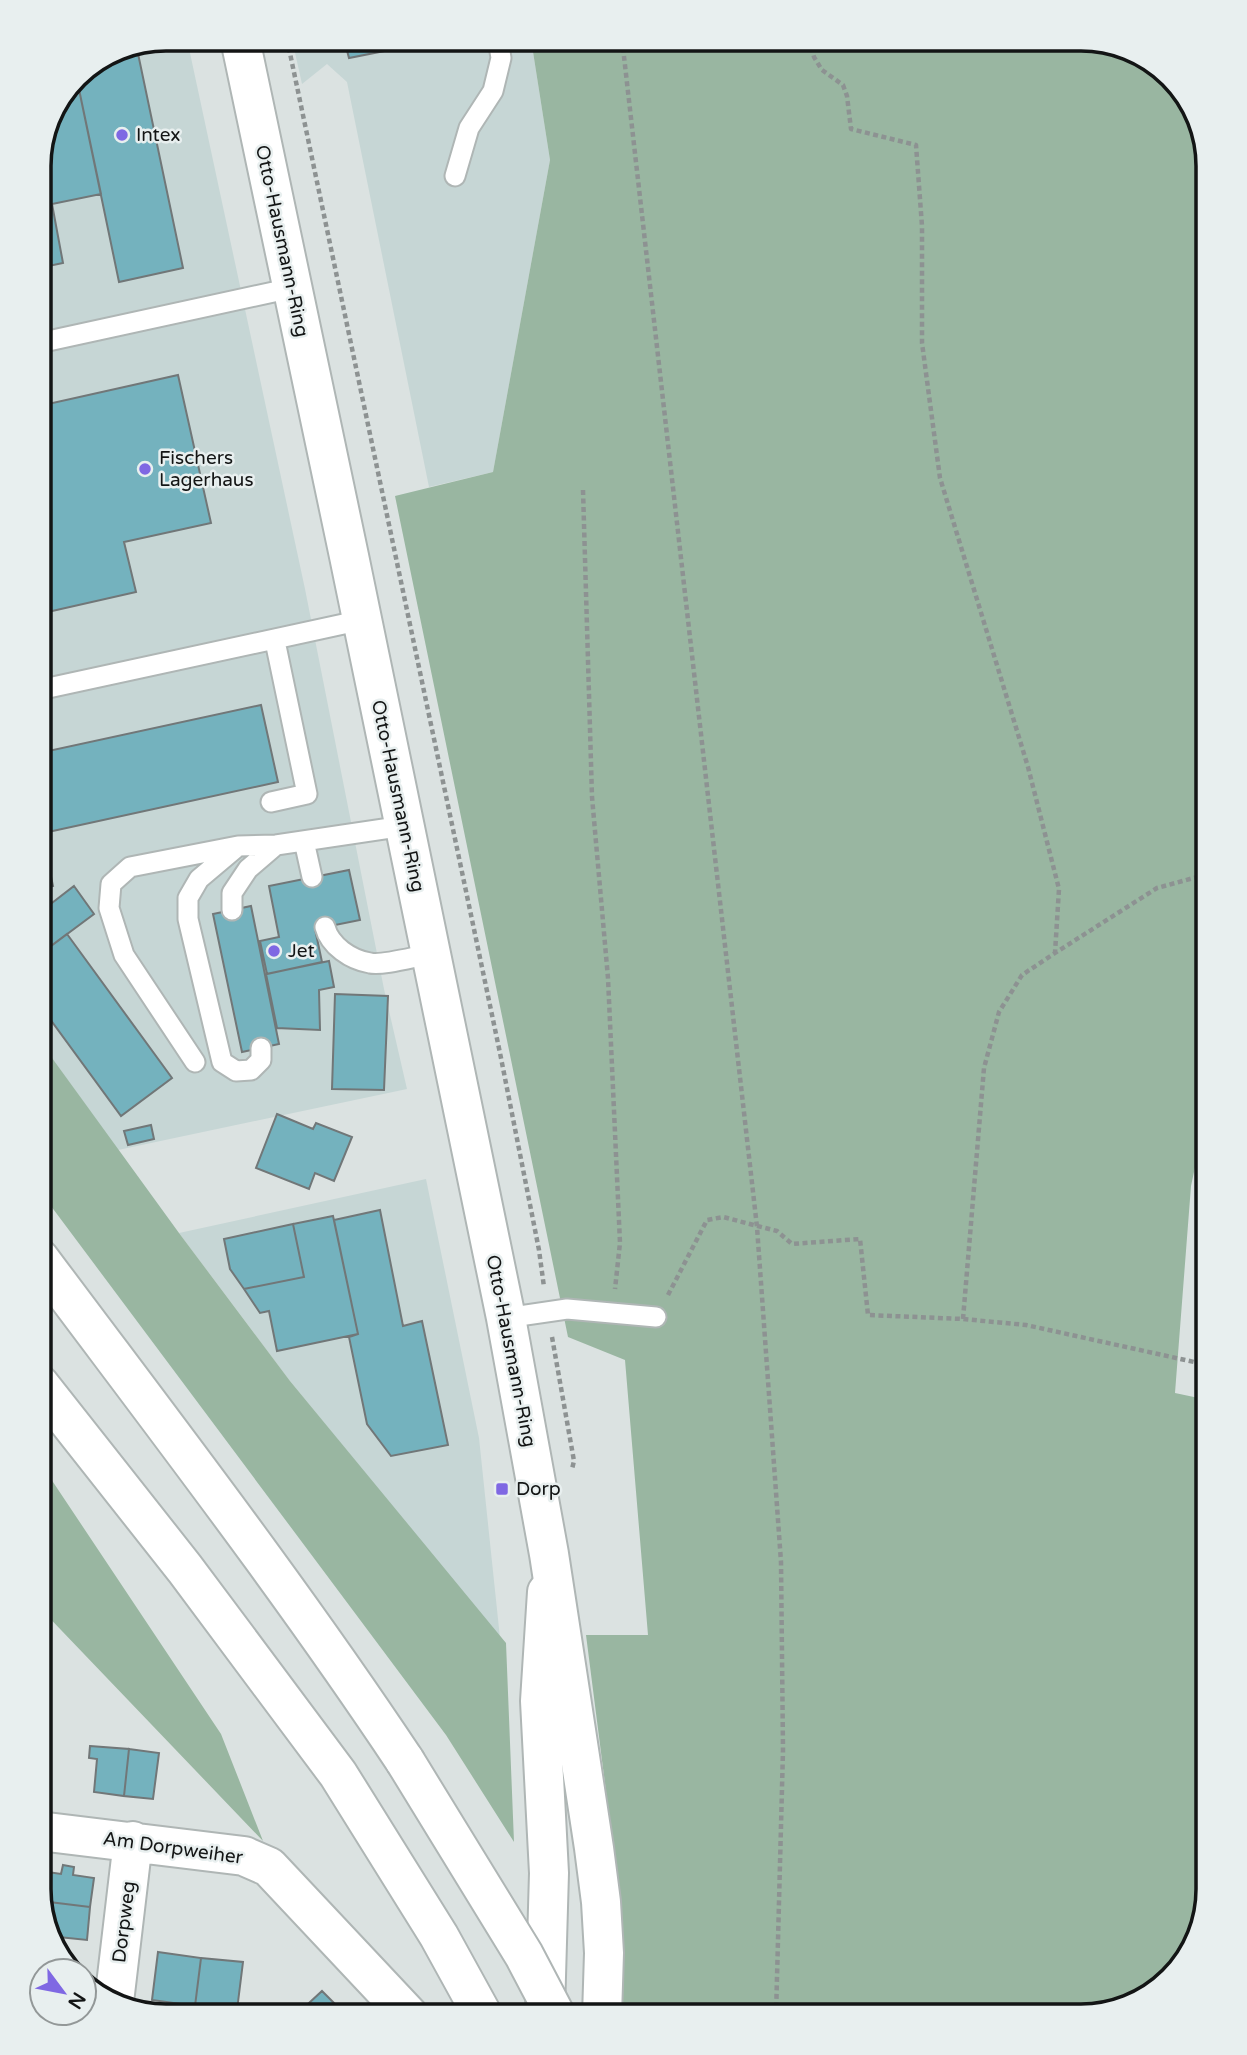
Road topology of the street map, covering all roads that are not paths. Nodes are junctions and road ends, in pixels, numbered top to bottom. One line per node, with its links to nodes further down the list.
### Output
1 (243, 51): 4 (main road, Otto-Hausmann-Ring)
2 (500, 51): 3 (lane)
3 (455, 176)
4 (292, 289): 5 (lane); 6 (main road, Otto-Hausmann-Ring)
5 (51, 340)
6 (362, 620): 7 (lane); 10 (main road, Otto-Hausmann-Ring)
7 (275, 640): 8 (lane); 9 (lane)
8 (51, 687)
9 (271, 802)
10 (404, 826): 11 (lane); 17 (main road, Otto-Hausmann-Ring)
11 (304, 841): 12 (lane); 14 (lane)
12 (276, 845): 13 (lane); 15 (lane)
13 (238, 846): 18 (lane); 19 (lane)
14 (313, 877)
15 (232, 910)
16 (325, 927): 17 (lane)
17 (431, 954): 22 (main road, Otto-Hausmann-Ring)
18 (261, 1048)
19 (195, 1062)
20 (51, 1274): 31 (main road, bridge)
21 (656, 1317): 22 (lane)
22 (506, 1318): 24 (main road, Otto-Hausmann-Ring)
23 (51, 1400): 29 (main road)
24 (549, 1555): 30 (main road, Otto-Hausmann-Ring); 32 (main road, Otto-Hausmann-Ring)
25 (51, 1832): 26 (main road, Am Dorpweiher)
26 (133, 1841): 27 (main road, Dorpweg); 28 (main road, Am Dorpweiher)
27 (115, 1992)
28 (398, 2004)
29 (476, 2004)
30 (545, 2004)
31 (550, 2004)
32 (603, 2004)

